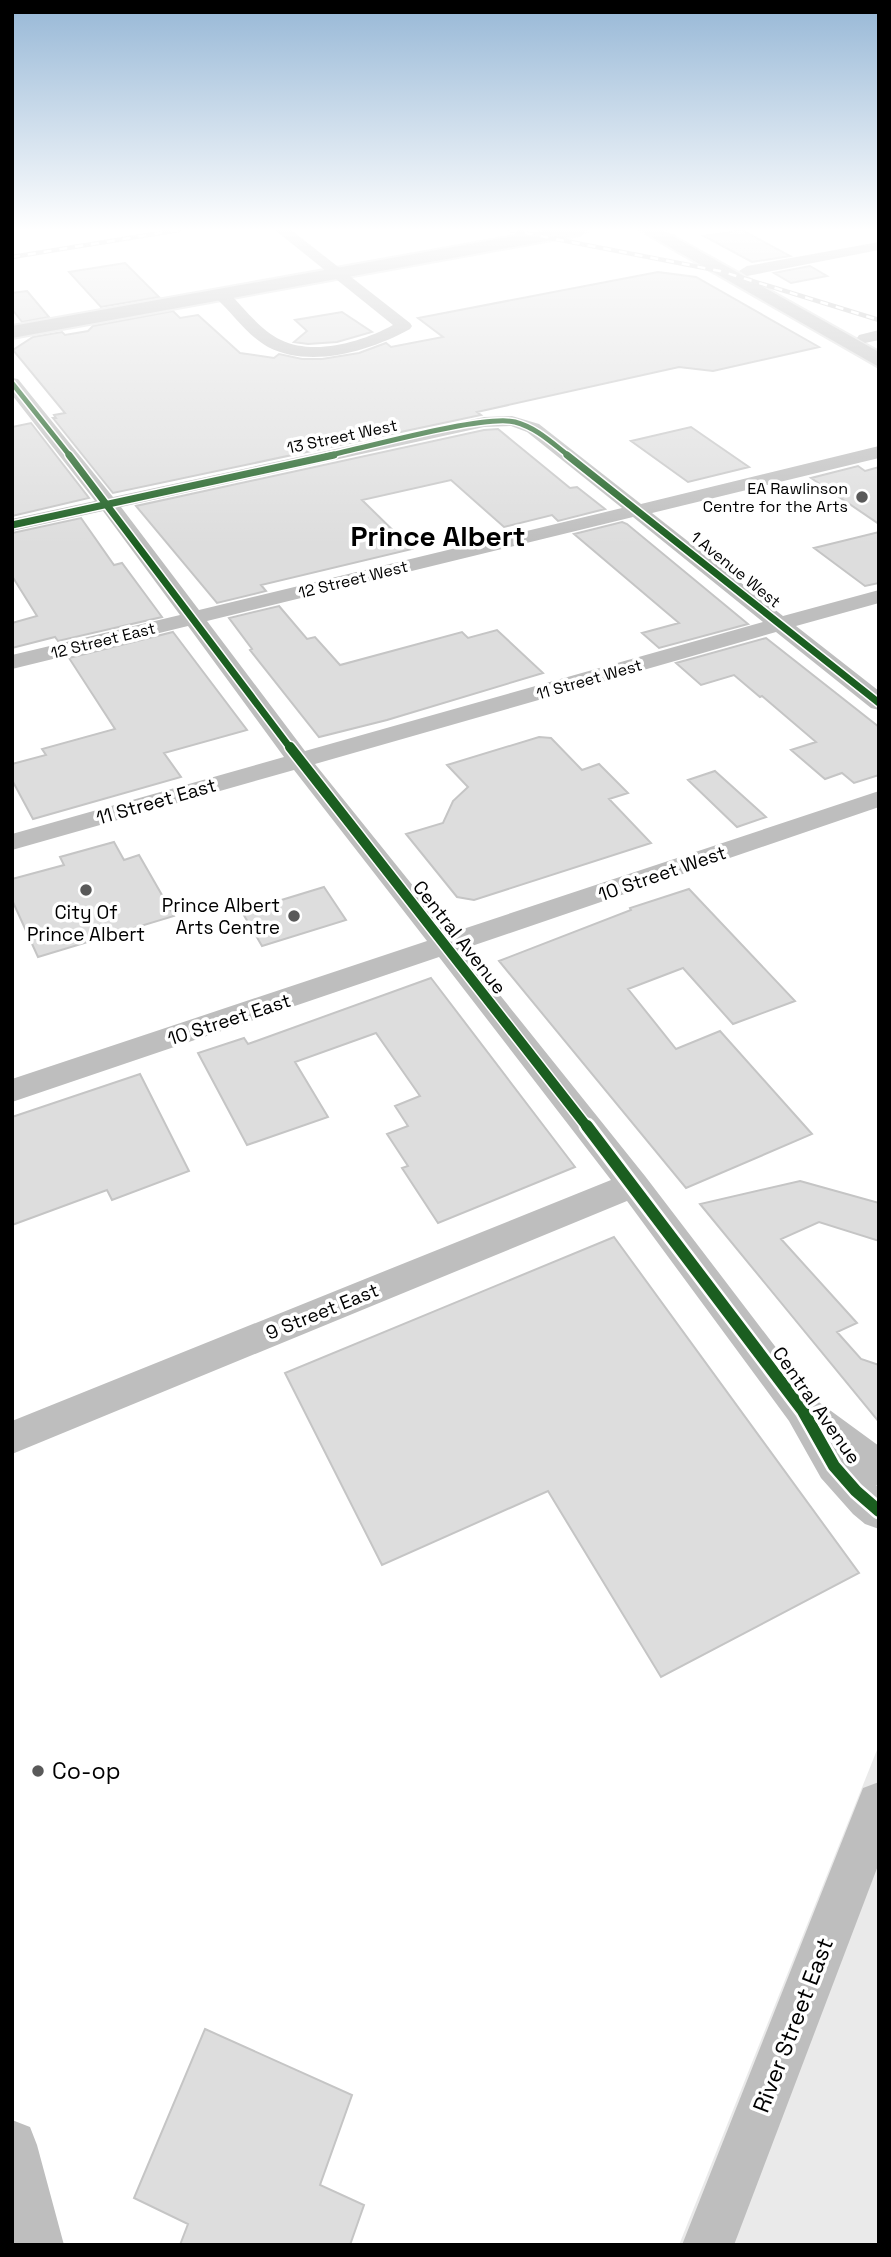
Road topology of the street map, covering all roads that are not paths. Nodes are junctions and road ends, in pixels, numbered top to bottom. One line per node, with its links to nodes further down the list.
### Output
1 (265, 335): 2 (street)
2 (388, 335)
3 (834, 335): 4 (main road)
4 (879, 361)
5 (12, 383): 6 (street, Central Avenue)
6 (22, 410): 9 (street, Central Avenue)
7 (879, 452): 10 (street, 12 Street West)
8 (573, 460): 9 (street, 13 Street West); 10 (street, 1 Avenue West)
9 (108, 504): 11 (street, 13 Street West); 13 (street, Central Avenue)
10 (638, 510): 13 (street, 12 Street West); 14 (street, 1 Avenue West)
11 (12, 525)
12 (879, 596): 14 (street, 11 Street West)
13 (194, 618): 15 (street, 12 Street East); 17 (street, Central Avenue)
14 (781, 625): 16 (street, 1 Avenue West); 17 (street, 11 Street West)
15 (12, 662)
16 (879, 703)
17 (300, 761): 19 (street, 11 Street East); 20 (street, Central Avenue)
18 (879, 799): 20 (street, 10 Street West)
19 (12, 842)
20 (445, 946): 21 (street, 10 Street East); 22 (street, Central Avenue)
21 (12, 1091)
22 (633, 1185): 23 (street, Central Avenue); 24 (street, 9 Street East)
23 (803, 1411): 25 (street, Central Avenue); 26 (street, Central Avenue)
24 (12, 1438)
25 (879, 1469)
26 (879, 1511)
27 (879, 1804): 28 (street, River Street East)
28 (867, 1874): 31 (street, River Street East)
29 (12, 2145): 30 (street)
30 (38, 2245)
31 (708, 2245)

